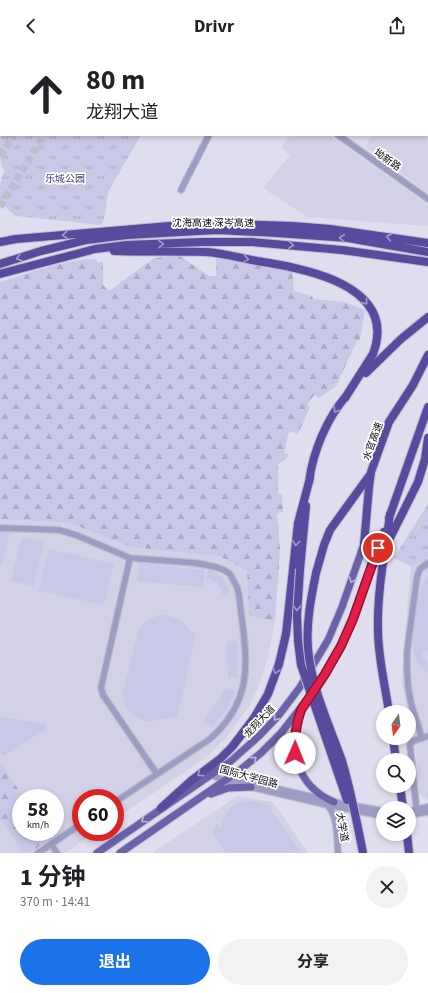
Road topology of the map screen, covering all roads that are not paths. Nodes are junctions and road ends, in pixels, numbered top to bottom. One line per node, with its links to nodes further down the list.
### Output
1 (209, 136): 3 (street)
2 (339, 136): 4 (street, 坳新路)
3 (181, 190)
4 (428, 199)
5 (0, 242): 6 (highway, one-way to 5)
6 (428, 243)
7 (95, 249): 9 (highway, 沈海高速 深岑高速, one-way to 9); 11 (highway, 沈海高速 深岑高速); 14 (highway, one-way to 14)
8 (428, 252): 10 (highway, 沈海高速 深岑高速, one-way to 10)
9 (428, 262)
10 (0, 264)
11 (0, 274)
12 (428, 317): 14 (highway)
13 (428, 355): 17 (highway, 水官高速)
14 (345, 398): 18 (highway, one-way to 18)
15 (428, 407): 20 (highway)
16 (428, 438): 19 (highway)
17 (371, 472): 22 (highway, 水官高速); 45 (highway, bridge)
18 (310, 478): 39 (highway, one-way to 39); 45 (highway, one-way to 45, bridge)
19 (410, 498): 20 (highway); 23 (highway)
20 (391, 513): 23 (highway)
21 (0, 528): 24 (street)
22 (364, 544): 31 (main road, 龙翔大道, one-way to 31)
23 (382, 548): 26 (main road); 27 (highway)
24 (130, 558): 30 (street); 30 (street)
25 (428, 562): 29 (street)
26 (304, 704): 32 (main road, one-way to 26); 37 (main road)
27 (388, 705)
28 (428, 736): 29 (street)
29 (422, 738): 36 (street)
30 (157, 774): 34 (street)
31 (212, 775): 32 (street, 国际大学园路); 39 (main road, 龙翔大道)
32 (227, 779): 33 (street, 国际大学园路); 35 (main road); 37 (street, 国际大学园路)
33 (251, 787): 35 (main road); 37 (street, 国际大学园路)
34 (124, 796)
35 (200, 799): 50 (main road)
36 (415, 801)
37 (331, 804): 40 (street, 国际大学园路); 43 (street, 国际大学园路); 51 (street, 大学道)
38 (428, 807): 41 (street)
39 (161, 808): 49 (main road, 龙翔大道, one-way to 49)
40 (376, 810)
41 (416, 812): 42 (street)
42 (428, 812)
43 (376, 814)
44 (72, 830): 46 (street)
45 (361, 842): 52 (highway, bridge)
46 (51, 844): 47 (street); 48 (street)
47 (38, 853)
48 (57, 853)
49 (97, 853)
50 (120, 853)
51 (338, 853)
52 (363, 853)

